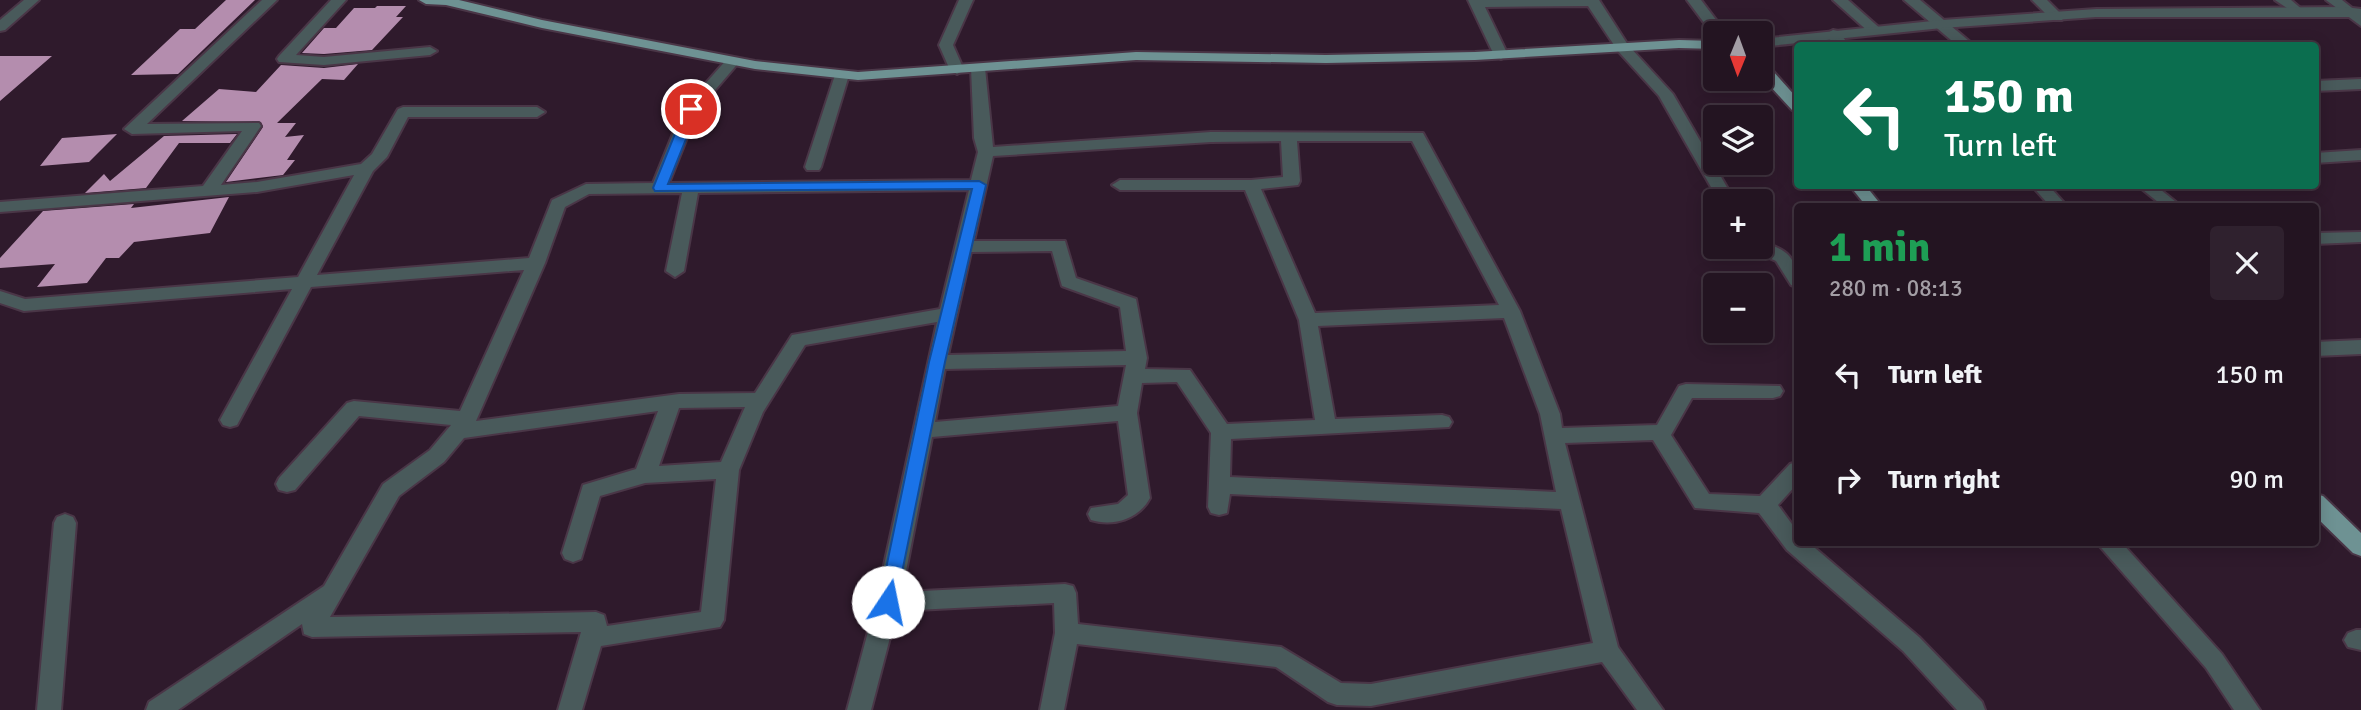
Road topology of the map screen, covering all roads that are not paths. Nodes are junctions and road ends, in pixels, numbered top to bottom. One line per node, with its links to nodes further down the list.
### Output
1 (32, 0): 21 (street)
2 (270, 0): 54 (street)
3 (340, 0): 28 (street)
4 (426, 0): 30 (main road)
5 (966, 0): 32 (street)
6 (1694, 0): 18 (street)
7 (1840, 0): 22 (street)
8 (1911, 0): 20 (street)
9 (2039, 0): 17 (street)
10 (2282, 0): 15 (street)
11 (2333, 0): 14 (street)
12 (1476, 1): 13 (street); 29 (street)
13 (1592, 1): 27 (street)
14 (2345, 10): 15 (street); 16 (street); 19 (street)
15 (2297, 11): 17 (street)
16 (2361, 13)
17 (2057, 17): 20 (street)
18 (1710, 21)
19 (2361, 22)
20 (1942, 24): 22 (street); 25 (street)
21 (0, 27)
22 (1876, 31): 23 (street)
23 (1838, 40): 24 (street)
24 (1773, 42)
25 (1963, 42)
26 (1703, 45): 27 (main road)
27 (1623, 48): 29 (main road); 50 (street)
28 (430, 51)
29 (1501, 55): 31 (main road)
30 (733, 61): 33 (main road); 48 (street)
31 (978, 68): 32 (main road); 40 (street)
32 (957, 69): 33 (main road)
33 (842, 75): 43 (street)
34 (1773, 80): 37 (main road)
35 (2361, 84): 36 (street)
36 (2319, 86)
37 (1794, 104)
38 (537, 112): 44 (street)
39 (1289, 137): 40 (street); 47 (street); 66 (street)
40 (986, 152): 45 (street)
41 (2361, 156): 42 (street)
42 (2319, 158)
43 (813, 166)
44 (366, 168): 54 (street); 64 (street)
45 (979, 185): 49 (street); 61 (street)
46 (1120, 185): 47 (street)
47 (1251, 185): 68 (street)
48 (659, 188): 49 (street); 62 (street)
49 (691, 188): 63 (street)
50 (1720, 189)
51 (1860, 189): 55 (main road)
52 (2043, 189): 56 (street)
53 (2150, 189): 57 (street)
54 (208, 191): 58 (street)
55 (1872, 203)
56 (2056, 203)
57 (2169, 203)
58 (0, 207)
59 (2361, 237): 60 (street)
60 (2319, 239)
61 (965, 247): 67 (street); 72 (street)
62 (536, 263): 64 (street); 79 (street)
63 (675, 271)
64 (306, 280): 65 (street); 77 (street)
65 (0, 297)
66 (1511, 311): 68 (street); 84 (street)
67 (948, 314): 71 (street); 74 (street)
68 (1308, 320): 80 (street)
69 (2361, 347): 70 (street)
70 (2319, 349)
71 (937, 362): 72 (street); 81 (street)
72 (1135, 367): 76 (street); 82 (street)
73 (1773, 391): 83 (street)
74 (760, 400): 75 (street); 85 (street)
75 (671, 402): 79 (street); 87 (street)
76 (1127, 413): 81 (street); 94 (street)
77 (230, 419)
78 (1443, 422): 80 (street)
79 (463, 425): 88 (street); 101 (street)
80 (1326, 427): 82 (street)
81 (923, 430): 102 (street)
82 (1221, 432): 89 (street)
83 (1661, 435): 84 (street); 91 (street)
84 (1553, 436): 90 (street)
85 (729, 470): 87 (street); 104 (street)
86 (1794, 473): 91 (street)
87 (645, 475): 100 (street)
88 (288, 484)
89 (1219, 485): 90 (street); 93 (street)
90 (1570, 501): 105 (street)
91 (1765, 505): 96 (street)
92 (2319, 506): 99 (main road)
93 (1219, 507)
94 (1099, 514)
95 (65, 523): 107 (street)
96 (1794, 543)
97 (1797, 546): 113 (street)
98 (2111, 546): 114 (street)
99 (2361, 547)
100 (573, 553)
101 (332, 590): 104 (street); 108 (street)
102 (888, 602): 103 (street); 110 (street)
103 (1067, 633): 106 (street); 111 (street)
104 (590, 638): 109 (street)
105 (1607, 651): 106 (street); 112 (street)
106 (1375, 703)
107 (49, 710)
108 (158, 710)
109 (570, 710)
110 (859, 710)
111 (1052, 710)
112 (1651, 710)
113 (1973, 710)
114 (2248, 710)

